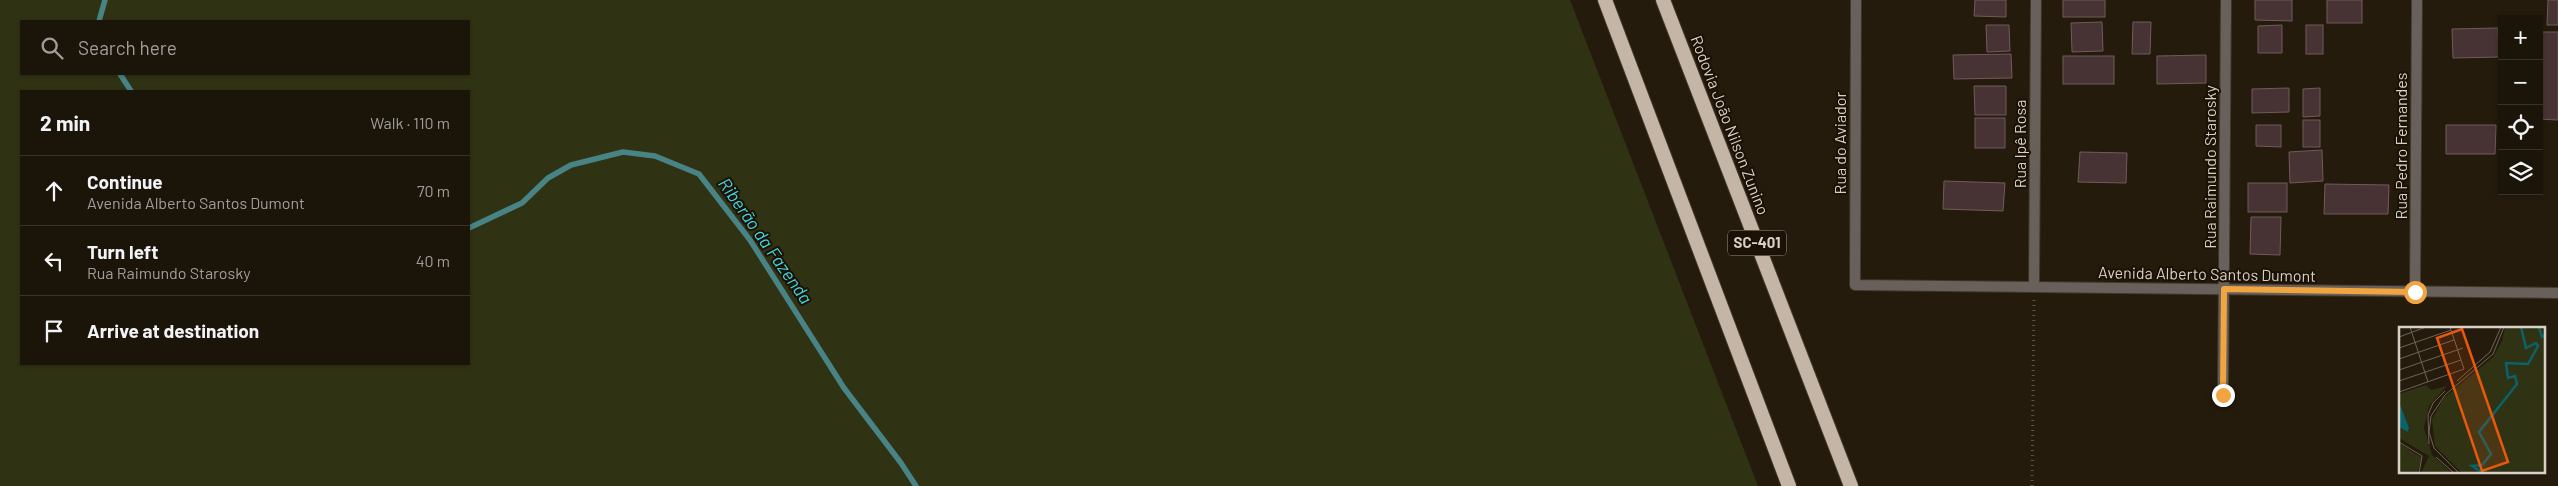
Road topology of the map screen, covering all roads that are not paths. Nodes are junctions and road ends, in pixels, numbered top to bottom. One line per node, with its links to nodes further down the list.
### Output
1 (1605, 0): 13 (highway)
2 (1663, 0): 14 (highway, Rodovia João Nilson Zunino / SC-401)
3 (1856, 0): 7 (street, Rua do Aviador)
4 (2036, 0): 8 (street, Rua Ipê Rosa)
5 (2226, 0): 9 (street, Rua Raimundo Starosky)
6 (2417, 0): 10 (street, Rua Pedro Fernandes)
7 (1855, 285): 8 (street, Avenida Alberto Santos Dumont)
8 (2034, 287): 9 (street, Avenida Alberto Santos Dumont)
9 (2224, 289): 10 (street, Avenida Alberto Santos Dumont); 12 (street, Rua Raimundo Starosky)
10 (2415, 292): 11 (street, Avenida Alberto Santos Dumont)
11 (2558, 293)
12 (2223, 395)
13 (1789, 486)
14 (1851, 486)

